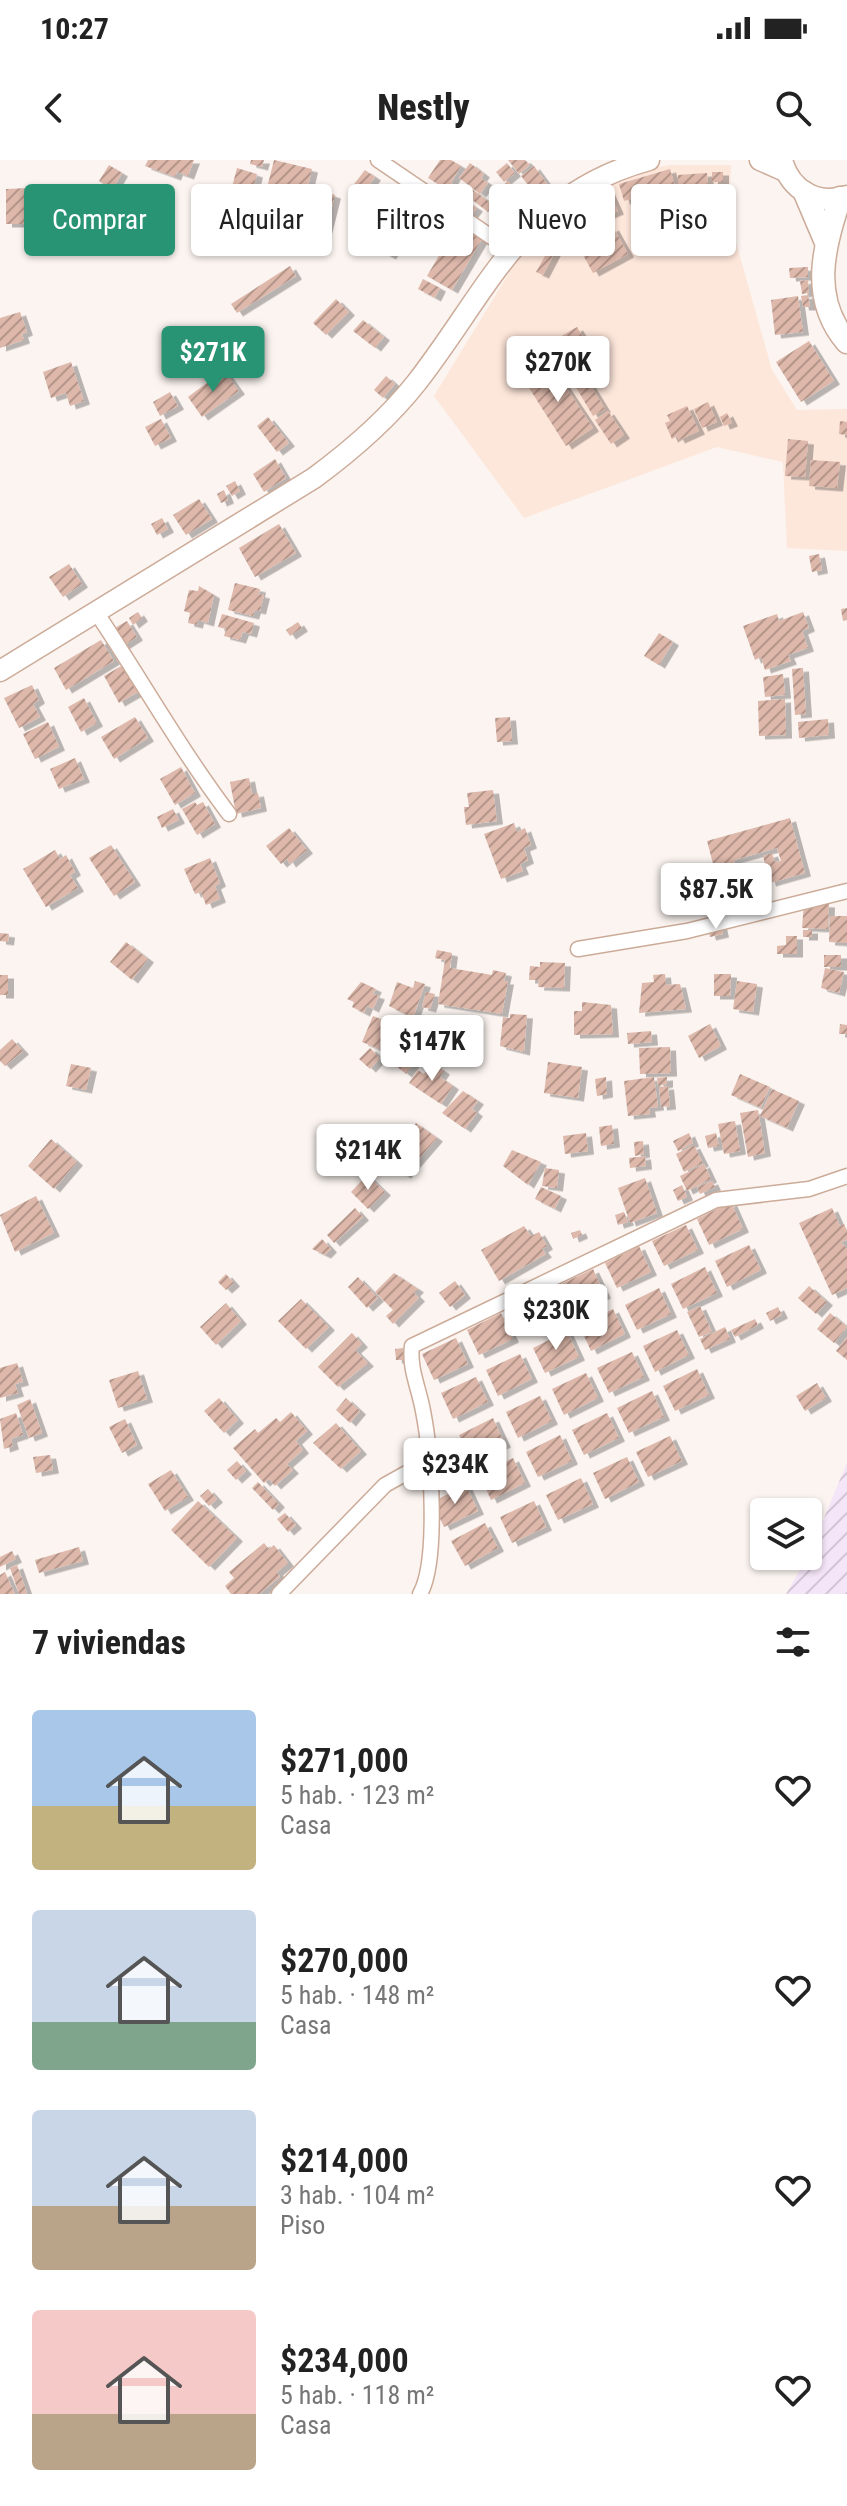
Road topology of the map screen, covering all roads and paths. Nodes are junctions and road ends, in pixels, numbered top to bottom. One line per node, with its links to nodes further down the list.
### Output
1 (378, 160): 8 (street)
2 (649, 160): 5 (main road)
3 (760, 160): 4 (main road)
4 (784, 165): 6 (main road)
5 (586, 184)
6 (805, 193): 7 (main road); 9 (main road)
7 (843, 197): 9 (main road)
8 (489, 235)
9 (825, 240): 11 (main road)
10 (504, 256): 12 (main road)
11 (847, 342)
12 (96, 612): 13 (main road); 14 (street)
13 (0, 671)
14 (229, 814)
15 (847, 891): 16 (street)
16 (578, 949)
17 (847, 1176): 18 (street)
18 (428, 1461): 19 (street); 20 (street)
19 (279, 1594)
20 (420, 1594)

